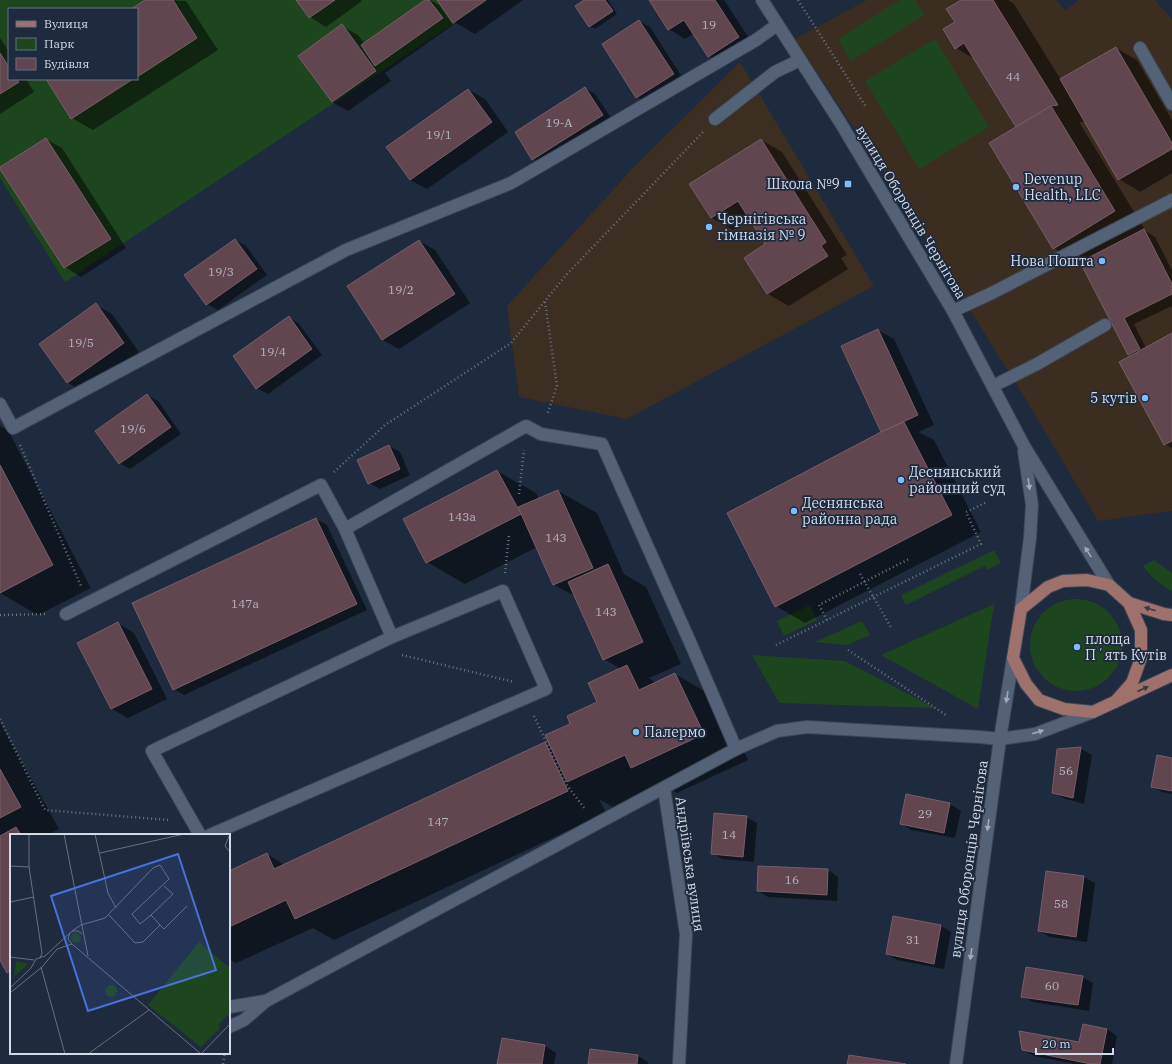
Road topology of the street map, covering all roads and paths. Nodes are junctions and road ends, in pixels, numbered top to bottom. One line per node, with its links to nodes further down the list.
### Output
1 (762, 0): 3 (street, вулиця Оборонців Чернігова)
2 (798, 0): 7 (path)
3 (777, 25): 5 (street, вулиця Оборонців Чернігова); 16 (street)
4 (1140, 48): 6 (street)
5 (800, 60): 8 (street); 11 (street, вулиця Оборонців Чернігова)
6 (1172, 104)
7 (866, 107)
8 (715, 119): 10 (path)
9 (1172, 200): 11 (street)
10 (544, 302): 17 (path); 19 (path)
11 (953, 311): 13 (street, вулиця Оборонців Чернігова)
12 (1105, 325): 13 (street)
13 (992, 386): 18 (street, вулиця Оборонців Чернігова)
14 (0, 404): 16 (street)
15 (526, 426): 17 (street); 20 (path); 22 (street)
16 (13, 428): 30 (path)
17 (541, 434): 51 (street)
18 (1024, 446): 27 (street, вулиця Оборонців Чернігова, one-way to 18); 32 (street, вулиця Оборонців Чернігова, one-way to 32)
19 (321, 485): 22 (street); 30 (street)
20 (519, 494)
21 (987, 502): 29 (path)
22 (345, 529): 38 (street)
23 (509, 535): 28 (path)
24 (908, 559): 26 (path)
25 (860, 574): 26 (path)
26 (864, 582): 29 (path); 36 (path)
27 (1109, 585): 31 (main road); 32 (main road)
28 (503, 591): 38 (street); 45 (street)
29 (873, 598): 36 (path); 37 (path)
30 (89, 603): 33 (street)
31 (1129, 603): 34 (main road, one-way to 31); 46 (main road)
32 (1021, 609): 42 (main road)
33 (66, 614): 35 (path)
34 (1172, 614)
35 (0, 615)
36 (827, 620): 39 (path)
37 (892, 629)
38 (392, 638): 53 (street)
39 (776, 645)
40 (848, 650): 48 (path)
41 (402, 655): 44 (path)
42 (1014, 658): 47 (main road); 50 (street, вулиця Оборонців Чернігова, one-way to 50)
43 (1172, 675): 46 (main road, one-way to 43)
44 (516, 682)
45 (526, 698): 54 (path); 56 (street)
46 (1115, 702): 47 (main road)
47 (1092, 712): 50 (street, one-way to 47)
48 (947, 715)
49 (0, 719): 53 (path)
50 (1000, 740): 51 (street); 63 (street, вулиця Оборонців Чернігова, one-way to 63)
51 (736, 749): 52 (street)
52 (664, 788): 54 (street); 62 (street, Андріївська вулиця)
53 (193, 822): 55 (street)
54 (596, 824): 57 (street)
55 (199, 834)
56 (212, 834)
57 (266, 1001): 58 (street); 59 (street)
58 (230, 1007)
59 (230, 1027)
60 (225, 1054): 61 (path)
61 (223, 1064)
62 (679, 1064)
63 (956, 1064)

